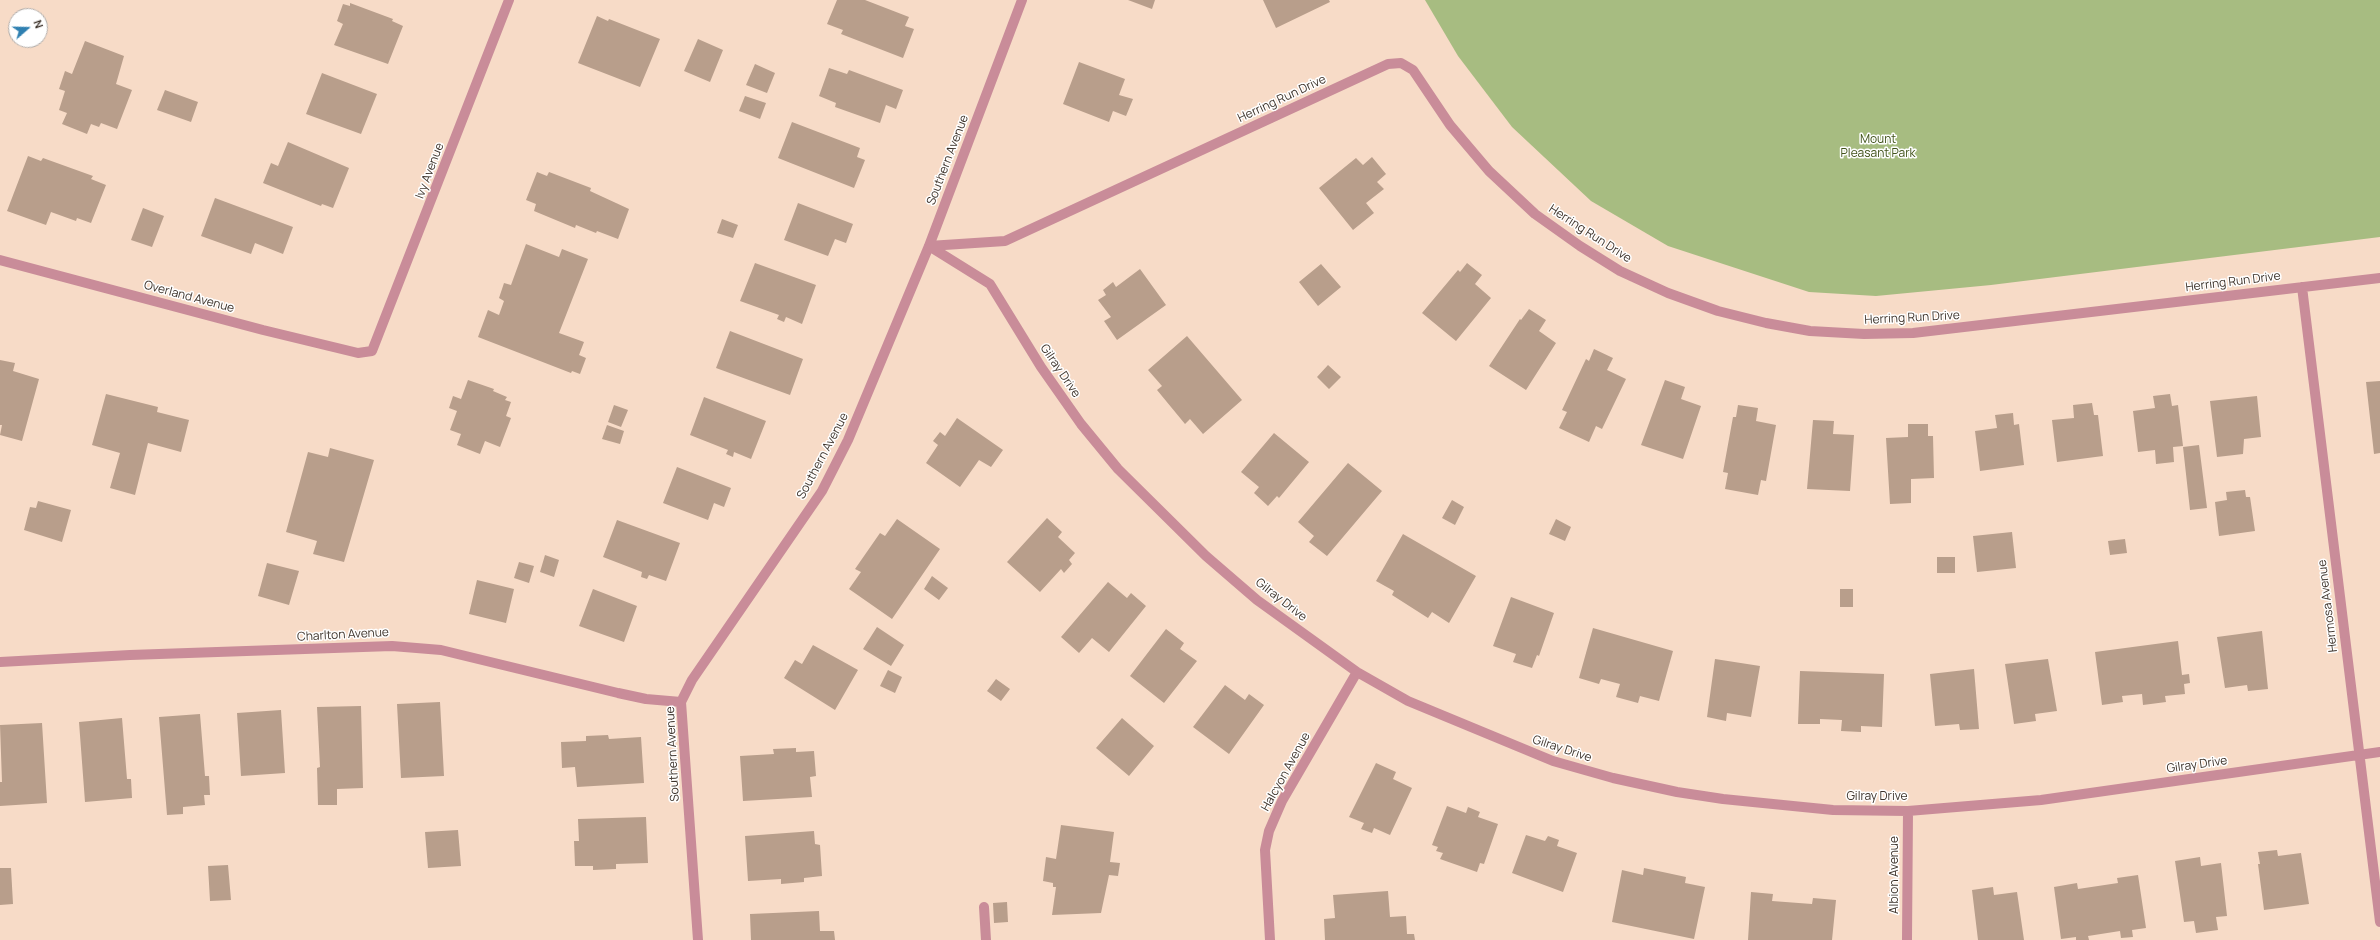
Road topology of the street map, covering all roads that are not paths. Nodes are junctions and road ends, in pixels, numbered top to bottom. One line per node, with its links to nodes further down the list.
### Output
1 (509, 0): 7 (street, Ivy Avenue)
2 (1022, 0): 3 (street, Southern Avenue)
3 (929, 246): 6 (street, Herring Run Drive); 9 (street, Gilray Drive); 10 (street, Southern Avenue)
4 (0, 260): 7 (street, Overland Avenue)
5 (2380, 278): 6 (street, Herring Run Drive)
6 (2302, 287): 12 (street, Hermosa Avenue)
7 (372, 351)
8 (0, 662): 10 (street, Charlton Avenue)
9 (1357, 672): 13 (street, Gilray Drive); 18 (street, Halcyon Avenue)
10 (682, 702): 16 (street, Southern Avenue)
11 (2380, 752): 12 (street, Gilray Drive)
12 (2359, 755): 13 (street, Gilray Drive); 15 (street, Hermosa Avenue)
13 (1908, 811): 19 (street, Albion Avenue)
14 (984, 907): 17 (street)
15 (2380, 922)
16 (698, 940)
17 (986, 940)
18 (1270, 940)
19 (1907, 940)

